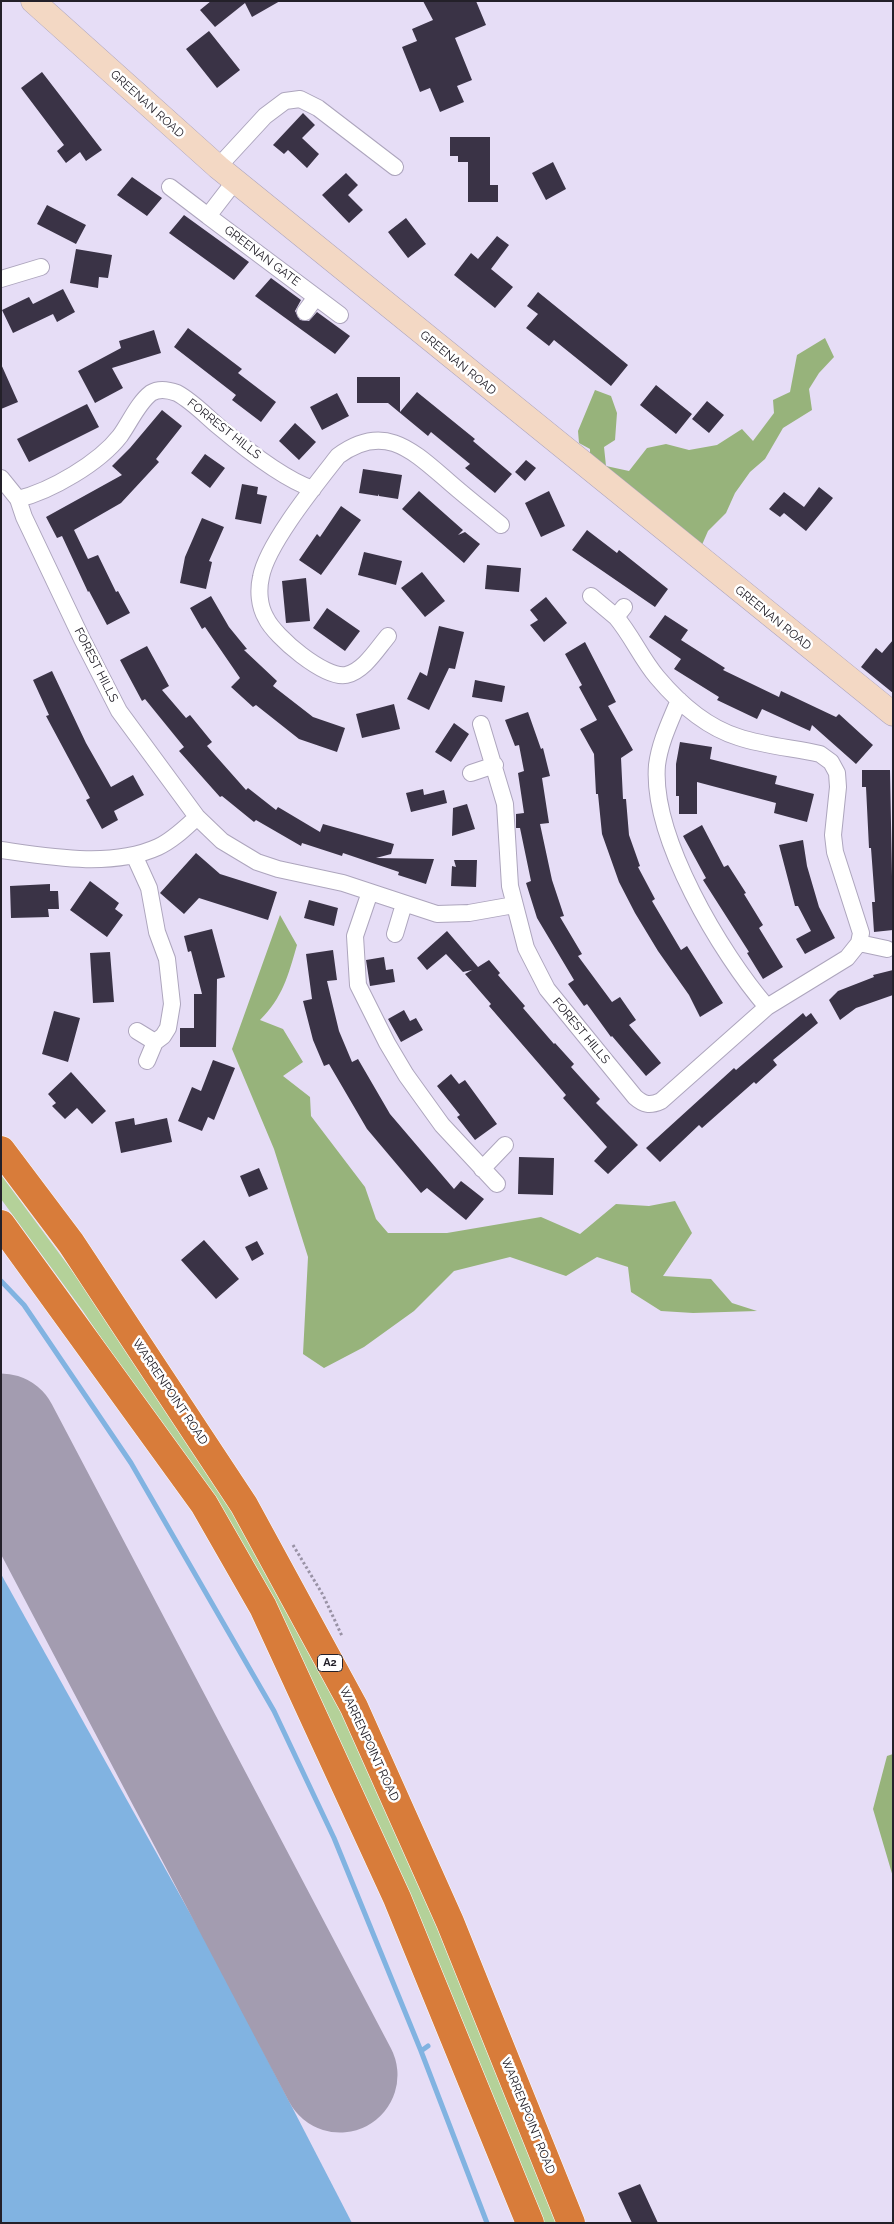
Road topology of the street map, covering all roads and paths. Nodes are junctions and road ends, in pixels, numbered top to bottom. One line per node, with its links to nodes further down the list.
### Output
1 (33, 1): 3 (street, GREENAN ROAD)
2 (396, 167): 3 (street)
3 (226, 174): 5 (street); 18 (street, GREENAN ROAD)
4 (170, 188): 5 (street, GREENAN GATE)
5 (208, 216): 8 (street, GREENAN GATE)
6 (41, 267): 7 (street)
7 (1, 279)
8 (316, 297): 9 (street); 10 (street, GREENAN GATE)
9 (305, 312)
10 (340, 315)
11 (1, 478): 13 (street)
12 (313, 490): 13 (street, FORREST HILLS); 14 (street); 16 (street)
13 (18, 499): 22 (street, FOREST HILLS)
14 (501, 525)
15 (591, 596): 17 (street)
16 (388, 636)
17 (679, 700): 29 (street); 31 (street)
18 (893, 714)
19 (481, 724): 20 (street)
20 (495, 765): 21 (street); 27 (street)
21 (471, 773)
22 (197, 816): 24 (street); 25 (street, FOREST HILLS)
23 (1, 850): 24 (street)
24 (134, 855): 33 (street)
25 (370, 892): 26 (street, FOREST HILLS); 37 (street)
26 (404, 904): 27 (street, FOREST HILLS); 28 (street)
27 (514, 905): 31 (street, FOREST HILLS)
28 (395, 934)
29 (859, 943): 30 (street); 31 (street, FOREST HILLS)
30 (887, 949)
31 (767, 1007)
32 (137, 1031): 33 (street)
33 (155, 1042): 34 (street)
34 (147, 1061)
35 (505, 1145): 37 (street)
36 (1, 1150): 41 (highway, WARRENPOINT ROAD / A2)
37 (482, 1169): 38 (street)
38 (497, 1184)
39 (1, 1224): 40 (highway)
40 (530, 2223)
41 (571, 2223)

